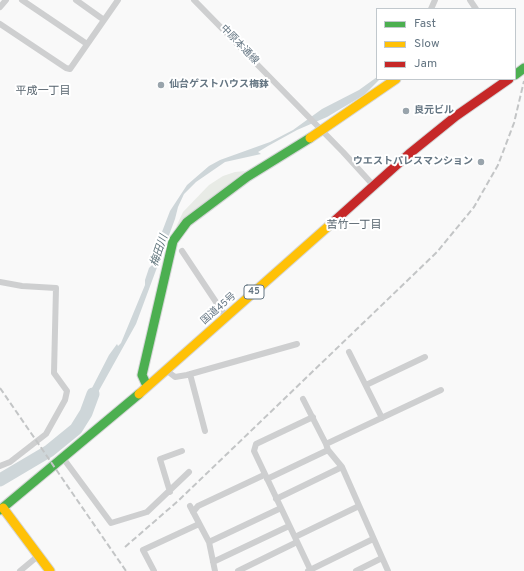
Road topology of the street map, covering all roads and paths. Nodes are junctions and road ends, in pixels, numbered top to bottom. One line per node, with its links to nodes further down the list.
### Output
1 (6, 0): 6 (street)
2 (22, 0): 9 (street)
3 (76, 0): 7 (street)
4 (118, 0): 7 (street)
5 (194, 0): 14 (street, 中原本通線)
6 (0, 7)
7 (104, 20): 9 (street)
8 (0, 24): 9 (street)
9 (87, 44)
10 (524, 68): 11 (main road)
11 (516, 74)
12 (394, 80): 14 (main road)
13 (508, 80): 15 (main road, 国道45号 / 45)
14 (320, 129): 15 (street); 25 (main road)
15 (373, 186): 18 (main road, 国道45号 / 45)
16 (182, 251): 18 (street)
17 (0, 282): 34 (street)
18 (226, 317): 22 (main road, 国道45号 / 45)
19 (297, 344): 23 (street)
20 (349, 352): 24 (street)
21 (425, 357): 24 (street)
22 (166, 370): 23 (street); 25 (main road, 国道45号 / 45)
23 (190, 374): 30 (street)
24 (366, 385): 29 (street)
25 (147, 386): 33 (main road, 国道45号 / 45)
26 (441, 390): 29 (street)
27 (303, 399): 28 (street)
28 (313, 417): 31 (street); 37 (street)
29 (382, 418): 31 (street)
30 (205, 431)
31 (327, 447): 35 (street); 37 (street)
32 (182, 451): 38 (street)
33 (63, 458): 38 (street); 42 (main road, 国道45号 / 45)
34 (0, 466)
35 (342, 468): 39 (street); 40 (street)
36 (189, 472): 38 (street)
37 (266, 477): 39 (street); 43 (street)
38 (170, 492)
39 (276, 499): 41 (street)
40 (359, 506): 45 (street); 46 (street)
41 (281, 508): 44 (street); 47 (street)
42 (1, 509): 48 (main road)
43 (199, 524): 47 (street); 54 (street)
44 (289, 526): 46 (street); 50 (street)
45 (373, 539): 49 (street); 51 (street)
46 (296, 540): 51 (street); 56 (street)
47 (209, 542): 50 (street)
48 (38, 556): 52 (street); 53 (main road)
49 (382, 558): 57 (street); 58 (street)
50 (213, 562): 55 (street)
51 (310, 570)
52 (20, 571)
53 (50, 571)
54 (154, 571)
55 (215, 571)
56 (238, 571)
57 (356, 571)
58 (388, 571)

